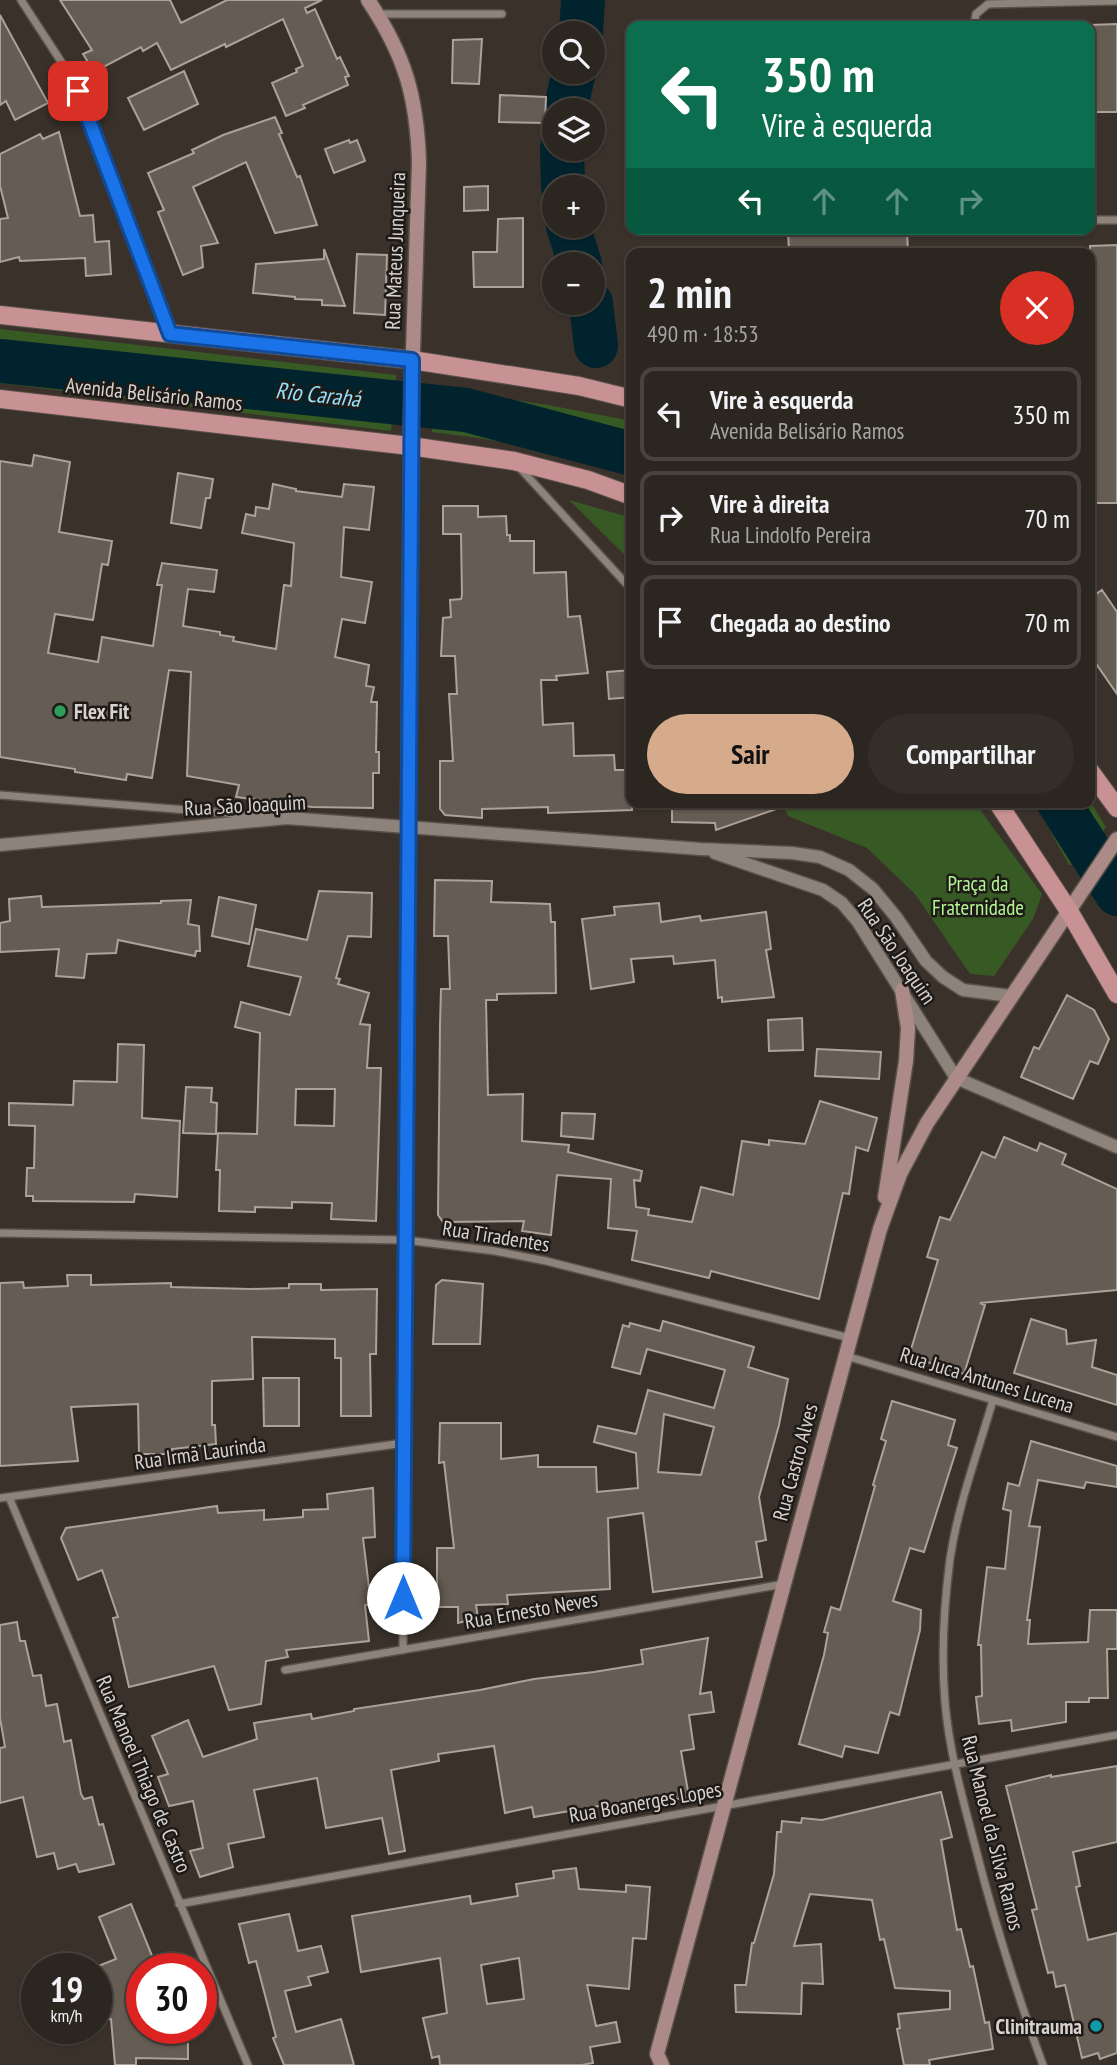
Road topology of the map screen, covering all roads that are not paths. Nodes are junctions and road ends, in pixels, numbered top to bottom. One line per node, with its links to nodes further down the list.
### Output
1 (21, 0): 10 (street)
2 (368, 0): 4 (main road, Rua Mateus Junqueira)
3 (1117, 1): 6 (street)
4 (378, 15): 5 (street); 11 (main road, Rua Mateus Junqueira)
5 (502, 15)
6 (975, 21)
7 (1095, 220): 8 (street)
8 (1117, 220)
9 (0, 315): 10 (main road)
10 (170, 334): 11 (main road)
11 (412, 360): 12 (main road); 14 (main road, Rua Mateus Junqueira)
12 (626, 398)
13 (0, 399): 14 (main road, Avenida Belisário Ramos)
14 (410, 437): 15 (main road, Avenida Belisário Ramos); 23 (street, Rua Mateus Junqueira)
15 (514, 461): 16 (main road, Avenida Belisário Ramos); 17 (street)
16 (626, 494)
17 (626, 583)
18 (1095, 778): 21 (main road)
19 (0, 795): 22 (street)
20 (1001, 808): 27 (main road)
21 (1117, 808)
22 (287, 818): 23 (street, Rua São Joaquim); 24 (street, Rua São Joaquim)
23 (407, 825): 26 (street, Rua São Joaquim); 35 (street, Rua Mateus Junqueira)
24 (0, 845)
25 (1113, 845): 27 (main road, Rua Castro Alves)
26 (701, 849): 28 (street, Rua São Joaquim); 30 (street, Rua São Joaquim)
27 (1069, 911): 29 (main road); 30 (main road, Rua Castro Alves)
28 (902, 990): 31 (street, Rua São Joaquim); 33 (main road)
29 (1117, 994)
30 (1011, 996): 31 (main road, Rua Castro Alves)
31 (956, 1078): 32 (street); 33 (main road, Rua Castro Alves)
32 (1117, 1147)
33 (880, 1230): 36 (main road, Rua Castro Alves)
34 (0, 1233): 35 (street, Rua Tiradentes)
35 (405, 1240): 36 (street, Rua Tiradentes); 40 (street, Rua Mateus Junqueira)
36 (851, 1338): 37 (main road, Rua Castro Alves)
37 (846, 1355): 38 (street, Rua Juca Antunes Lucena); 43 (main road, Rua Castro Alves)
38 (993, 1400): 39 (street, Rua Juca Antunes Lucena); 47 (street, Rua Manoel da Silva Ramos)
39 (1117, 1437)
40 (404, 1443): 41 (street, Rua Irmã Laurinda); 44 (street, Rua Mateus Junqueira)
41 (9, 1497): 42 (street, Rua Irmã Laurinda); 49 (street, Rua Manoel Thiago de Castro)
42 (0, 1498)
43 (784, 1583): 44 (street, Rua Ernesto Neves); 48 (main road, Rua Castro Alves)
44 (403, 1650): 45 (street, Rua Ernesto Neves)
45 (285, 1670)
46 (1117, 1735): 47 (street, Rua Boanerges Lopes)
47 (954, 1764): 48 (street, Rua Boanerges Lopes); 52 (street, Rua Manoel da Silva Ramos)
48 (724, 1805): 49 (street, Rua Boanerges Lopes); 50 (main road, Rua Castro Alves)
49 (179, 1904): 51 (street, Rua Manoel Thiago de Castro)
50 (658, 2061)
51 (248, 2065)
52 (1043, 2065)

